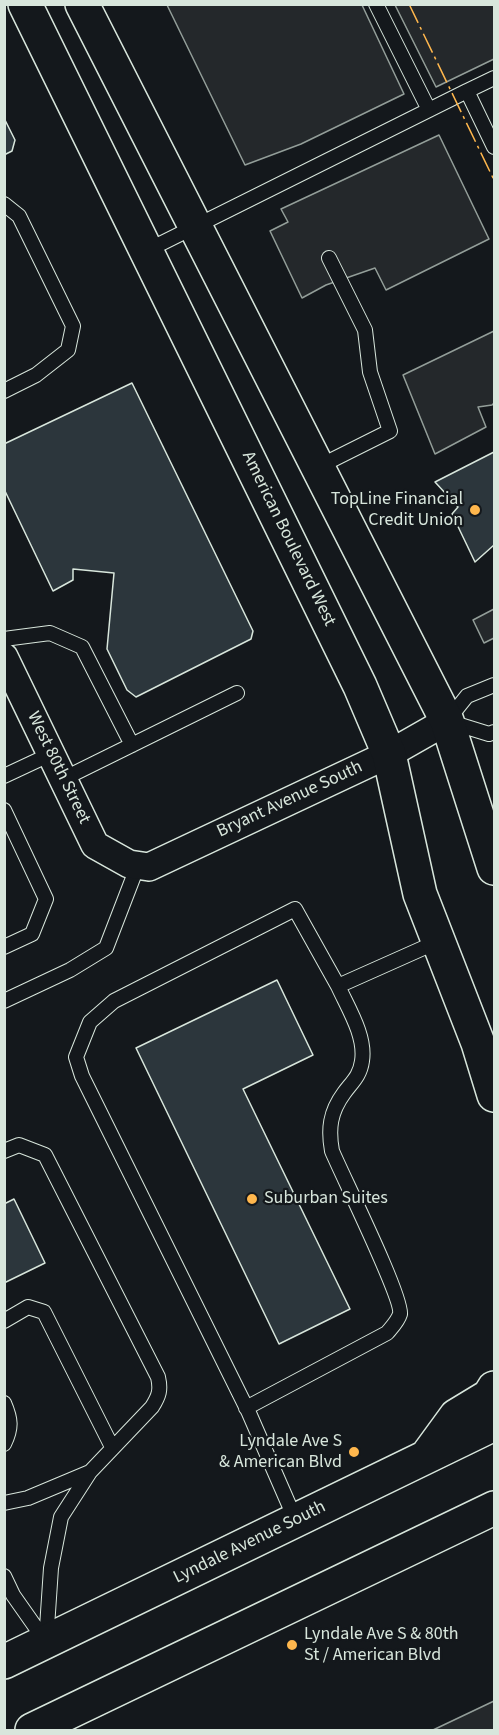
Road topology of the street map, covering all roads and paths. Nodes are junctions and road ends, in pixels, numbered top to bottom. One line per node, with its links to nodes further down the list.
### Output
1 (25, 4): 10 (main road, American Boulevard West)
2 (82, 4): 9 (main road)
3 (376, 4): 6 (lane)
4 (495, 78): 5 (lane)
5 (467, 91): 6 (lane); 7 (lane)
6 (429, 110): 9 (lane)
7 (495, 147)
8 (4, 204): 12 (lane)
9 (195, 227): 10 (lane); 13 (main road)
10 (146, 251): 22 (main road, American Boulevard West)
11 (329, 258): 13 (lane)
12 (4, 391)
13 (318, 467): 18 (main road)
14 (4, 639): 20 (lane)
15 (4, 657): 21 (street, West 80th Street)
16 (495, 685): 18 (lane)
17 (237, 693): 20 (lane)
18 (447, 721): 19 (lane); 22 (street, Bryant Avenue South); 27 (main road)
19 (495, 732)
20 (132, 745): 24 (lane)
21 (51, 754): 23 (lane); 24 (street, West 80th Street)
22 (389, 754): 26 (street, Bryant Avenue South); 28 (main road, American Boulevard West)
23 (4, 776)
24 (63, 779): 26 (street, West 80th Street)
25 (4, 810): 29 (lane)
26 (133, 865): 31 (lane)
27 (495, 868)
28 (439, 941): 30 (lane); 32 (main road, American Boulevard West)
29 (4, 947)
30 (338, 986): 37 (lane); 37 (lane)
31 (4, 1001)
32 (495, 1095)
33 (4, 1151): 40 (lane)
34 (4, 1321): 40 (lane)
35 (495, 1388): 41 (main road)
36 (4, 1402): 39 (lane)
37 (246, 1408): 45 (lane)
38 (495, 1424): 41 (main road, Lyndale Avenue South)
39 (4, 1444)
40 (112, 1448): 42 (lane)
41 (425, 1458): 45 (main road, Lyndale Avenue South)
42 (90, 1472): 43 (lane); 47 (lane)
43 (4, 1503)
44 (486, 1516): 49 (main road)
45 (296, 1521): 47 (main road, Lyndale Avenue South)
46 (4, 1576): 47 (lane)
47 (46, 1642): 48 (main road, Lyndale Avenue South)
48 (4, 1662)
49 (32, 1731)

